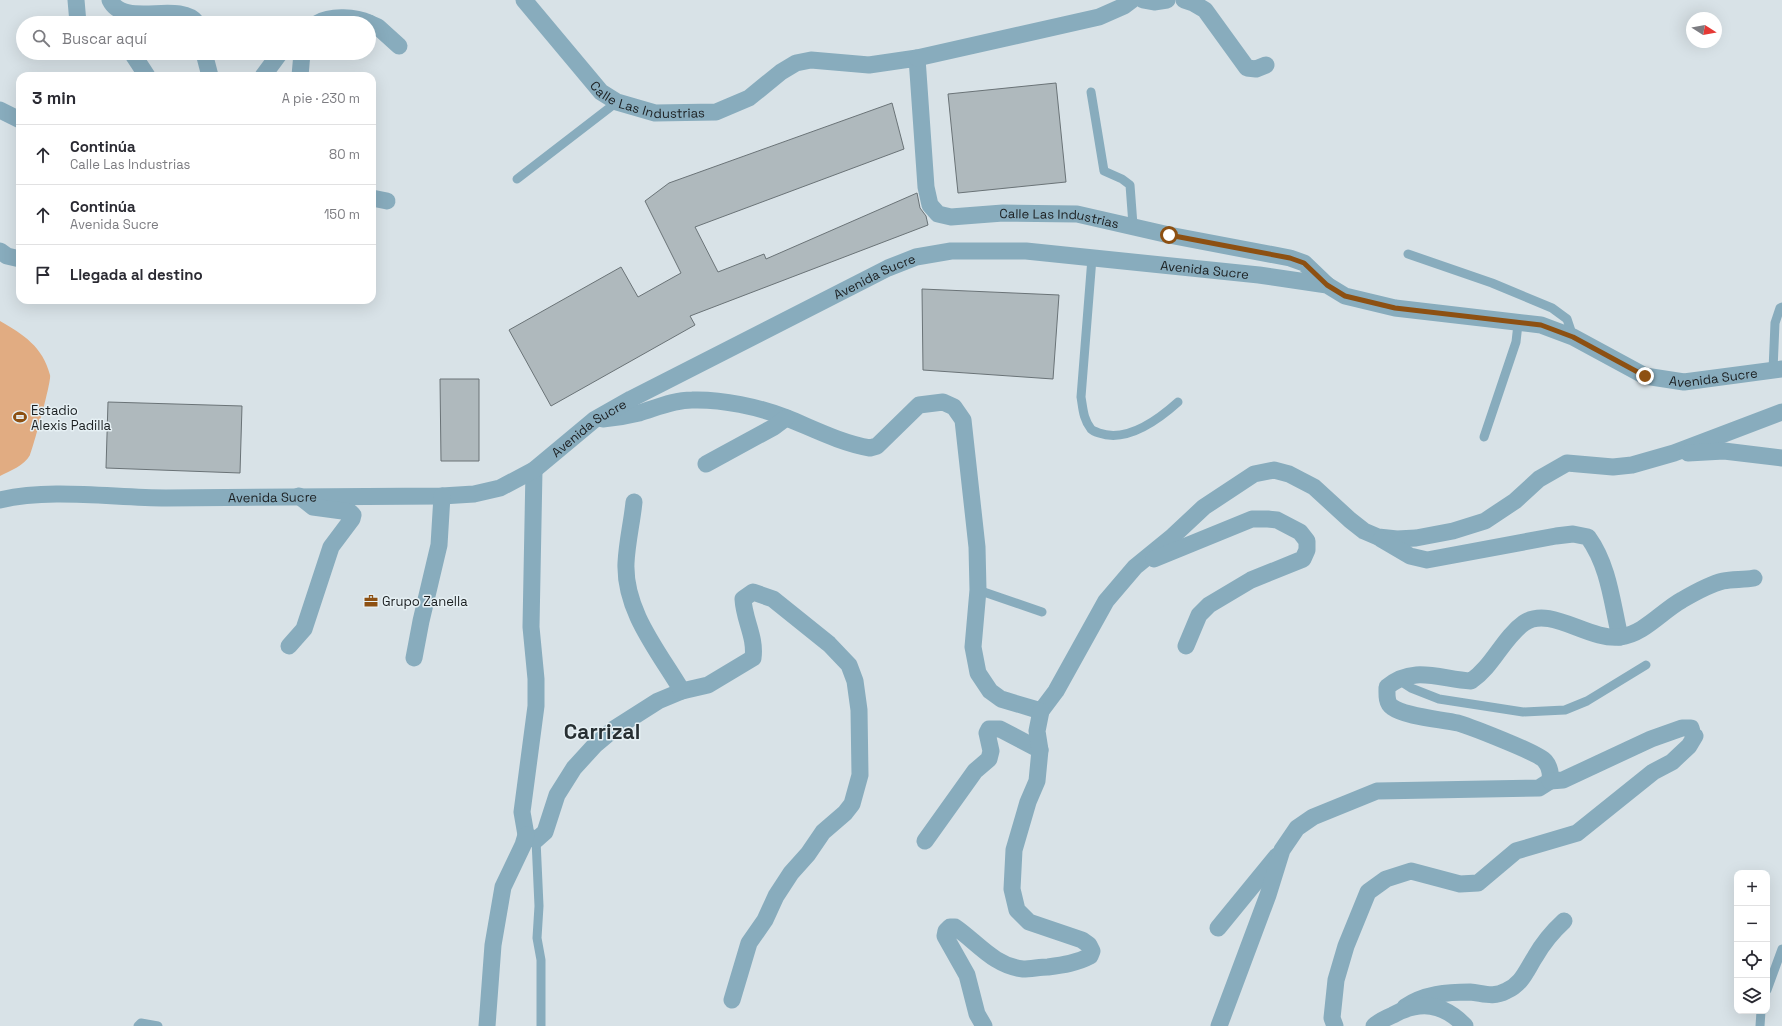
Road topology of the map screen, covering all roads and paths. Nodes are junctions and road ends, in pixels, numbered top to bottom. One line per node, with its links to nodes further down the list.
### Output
1 (76, 0): 8 (street)
2 (110, 0): 9 (street)
3 (524, 0): 23 (street, Calle Las Industrias)
4 (1132, 0): 12 (street, Calle Las Industrias)
5 (1143, 0): 6 (street)
6 (1167, 0)
7 (1184, 0): 17 (street)
8 (77, 16)
9 (194, 16)
10 (376, 26): 11 (street)
11 (399, 46)
12 (917, 58): 23 (street, Calle Las Industrias); 27 (street, Calle Las Industrias)
13 (136, 60): 18 (street)
14 (206, 60): 19 (street)
15 (275, 60): 20 (street)
16 (301, 60): 21 (street)
17 (1266, 65)
18 (144, 72)
19 (209, 72)
20 (266, 72)
21 (300, 72)
22 (1091, 92): 27 (lane)
23 (617, 102): 26 (lane)
24 (0, 110): 25 (street)
25 (16, 118)
26 (517, 179)
27 (1133, 225): 32 (street, Calle Las Industrias)
28 (0, 251): 30 (street)
29 (1408, 254): 35 (lane)
30 (16, 258)
31 (1092, 258): 32 (street, Avenida Sucre); 37 (lane); 40 (street, Avenida Sucre)
32 (1327, 285): 34 (street, Avenida Sucre)
33 (1782, 307): 36 (lane)
34 (1518, 324): 35 (street, Avenida Sucre); 41 (lane)
35 (1573, 337): 36 (street, Avenida Sucre)
36 (1777, 370)
37 (1178, 402)
38 (1782, 412): 42 (street)
39 (786, 418): 40 (street); 44 (street); 53 (street)
40 (594, 420): 45 (street, Avenida Sucre)
41 (1484, 436)
42 (1674, 453): 43 (street); 50 (street)
43 (1782, 458)
44 (706, 464)
45 (534, 470): 47 (street, Avenida Sucre); 65 (street)
46 (299, 495): 47 (street, Avenida Sucre); 48 (street, Avenida Sucre); 56 (street)
47 (442, 496): 58 (street)
48 (0, 500)
49 (634, 502): 61 (street)
50 (1378, 537): 51 (street); 55 (street)
51 (1135, 567): 57 (street); 62 (street)
52 (1754, 578): 55 (street)
53 (978, 590): 54 (lane); 62 (street)
54 (1042, 612)
55 (1620, 637): 60 (street)
56 (288, 646)
57 (1186, 646)
58 (414, 658)
59 (1646, 665): 60 (lane)
60 (1397, 679): 64 (street)
61 (682, 691): 65 (street); 72 (street)
62 (1041, 711): 63 (street)
63 (1040, 750): 66 (street); 79 (street)
64 (1550, 781): 67 (street); 81 (street)
65 (531, 837): 77 (street); 78 (lane)
66 (925, 841)
67 (1282, 850): 69 (street); 80 (street)
68 (1564, 921): 73 (street)
69 (1218, 928)
70 (1782, 949): 71 (lane)
71 (1770, 982)
72 (732, 1000)
73 (1405, 1008): 82 (street); 83 (street)
74 (1761, 1014): 84 (lane)
75 (138, 1026): 76 (lane)
76 (158, 1026)
77 (487, 1026)
78 (541, 1026)
79 (984, 1026)
80 (1219, 1026)
81 (1335, 1026)
82 (1374, 1026)
83 (1465, 1026)
84 (1760, 1026)

